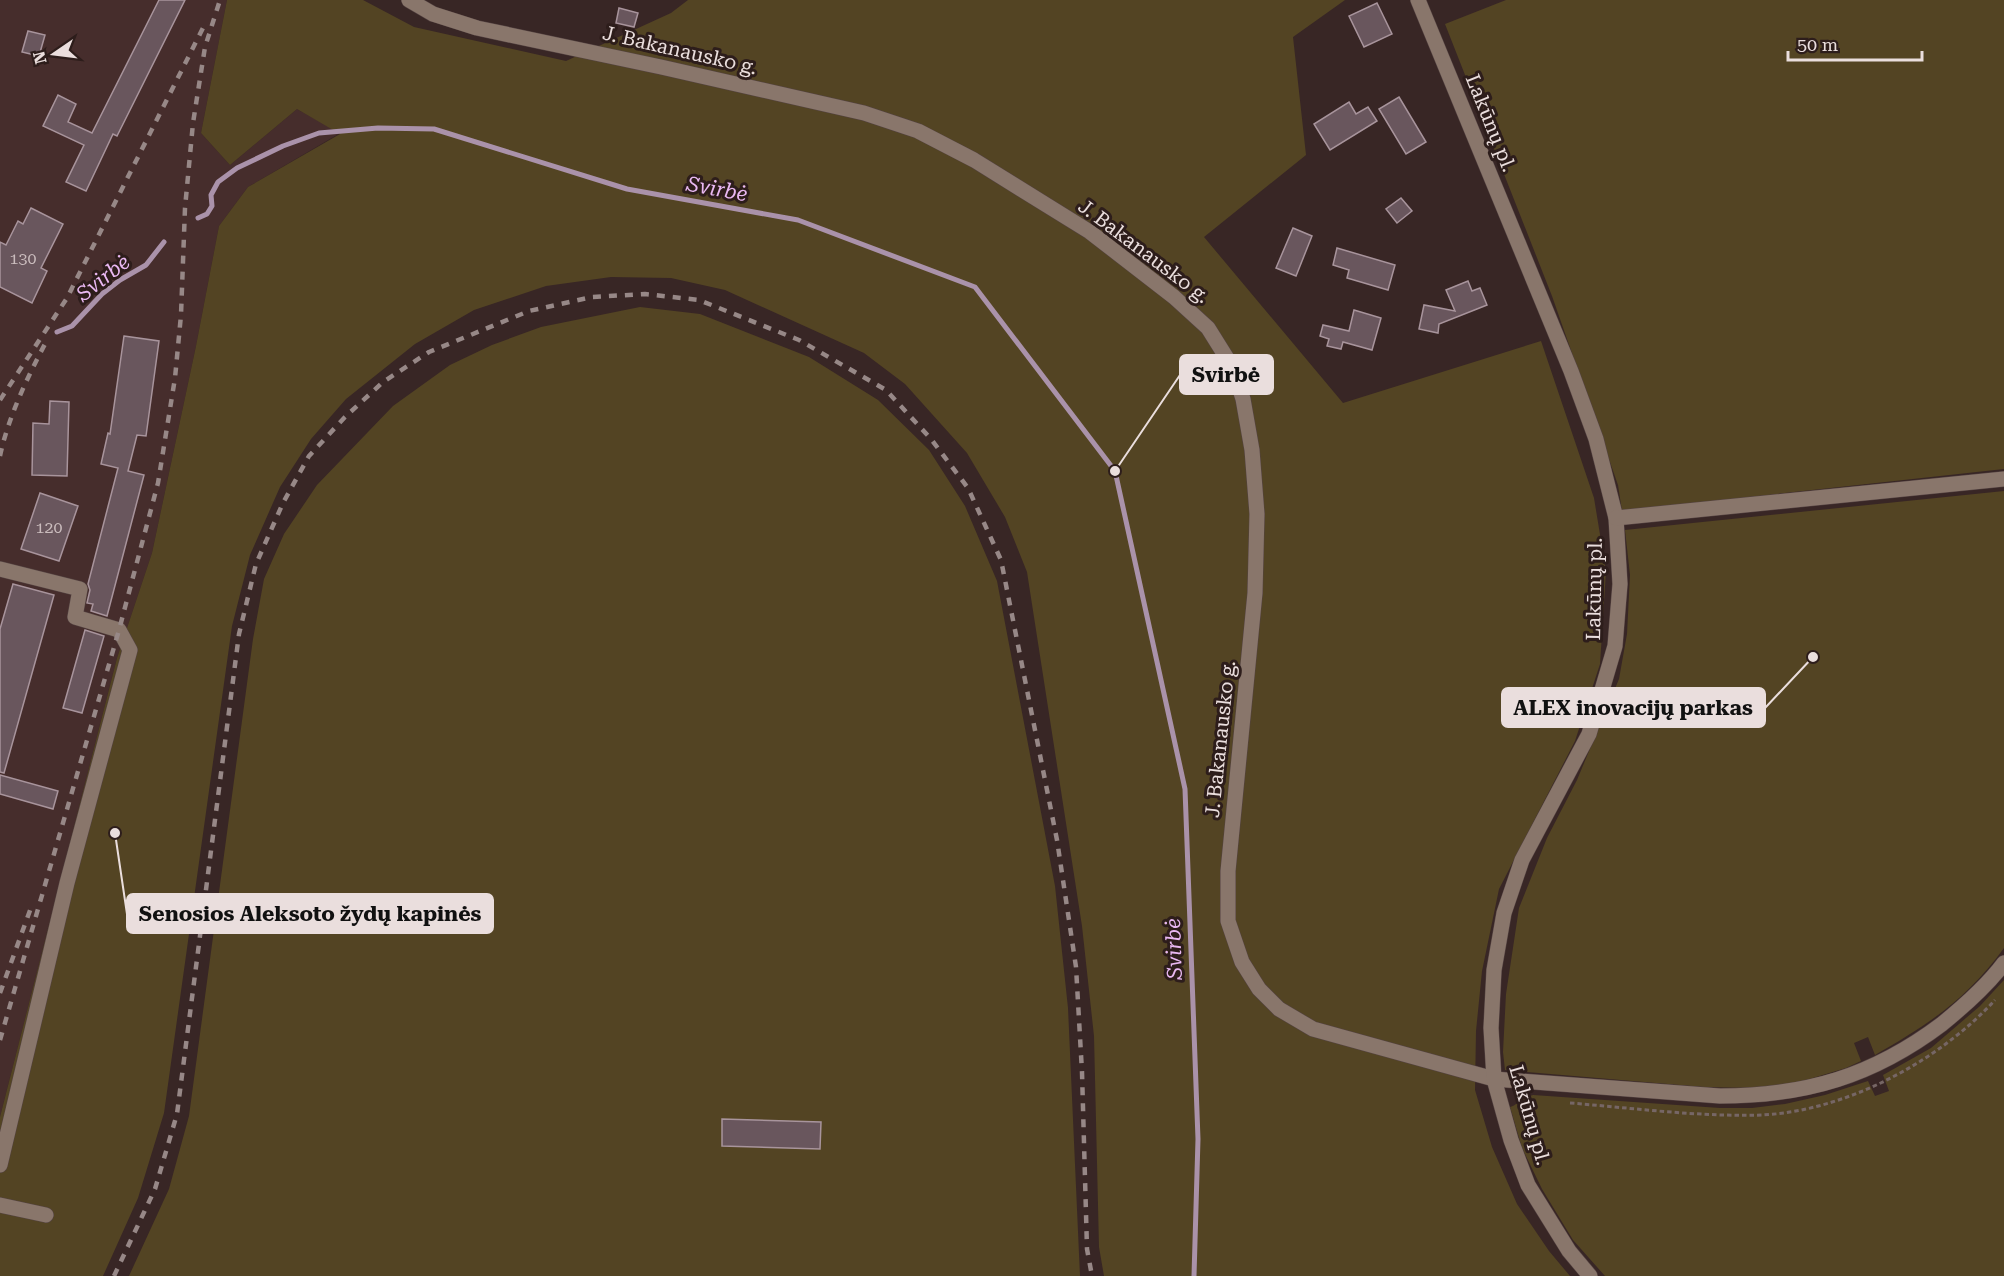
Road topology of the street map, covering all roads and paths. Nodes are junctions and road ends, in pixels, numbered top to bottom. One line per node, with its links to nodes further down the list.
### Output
1 (409, 0): 7 (street, J. Bakanausko g.)
2 (1418, 0): 4 (street, Lakūnų pl.)
3 (2004, 479): 4 (street)
4 (1616, 518): 7 (street, Lakūnų pl.)
5 (0, 569): 8 (street)
6 (2004, 963): 7 (street, J. Bakanausko g.)
7 (1494, 1078): 11 (street, Lakūnų pl.)
8 (0, 1165)
9 (0, 1205): 10 (street)
10 (46, 1215)
11 (1590, 1276)

